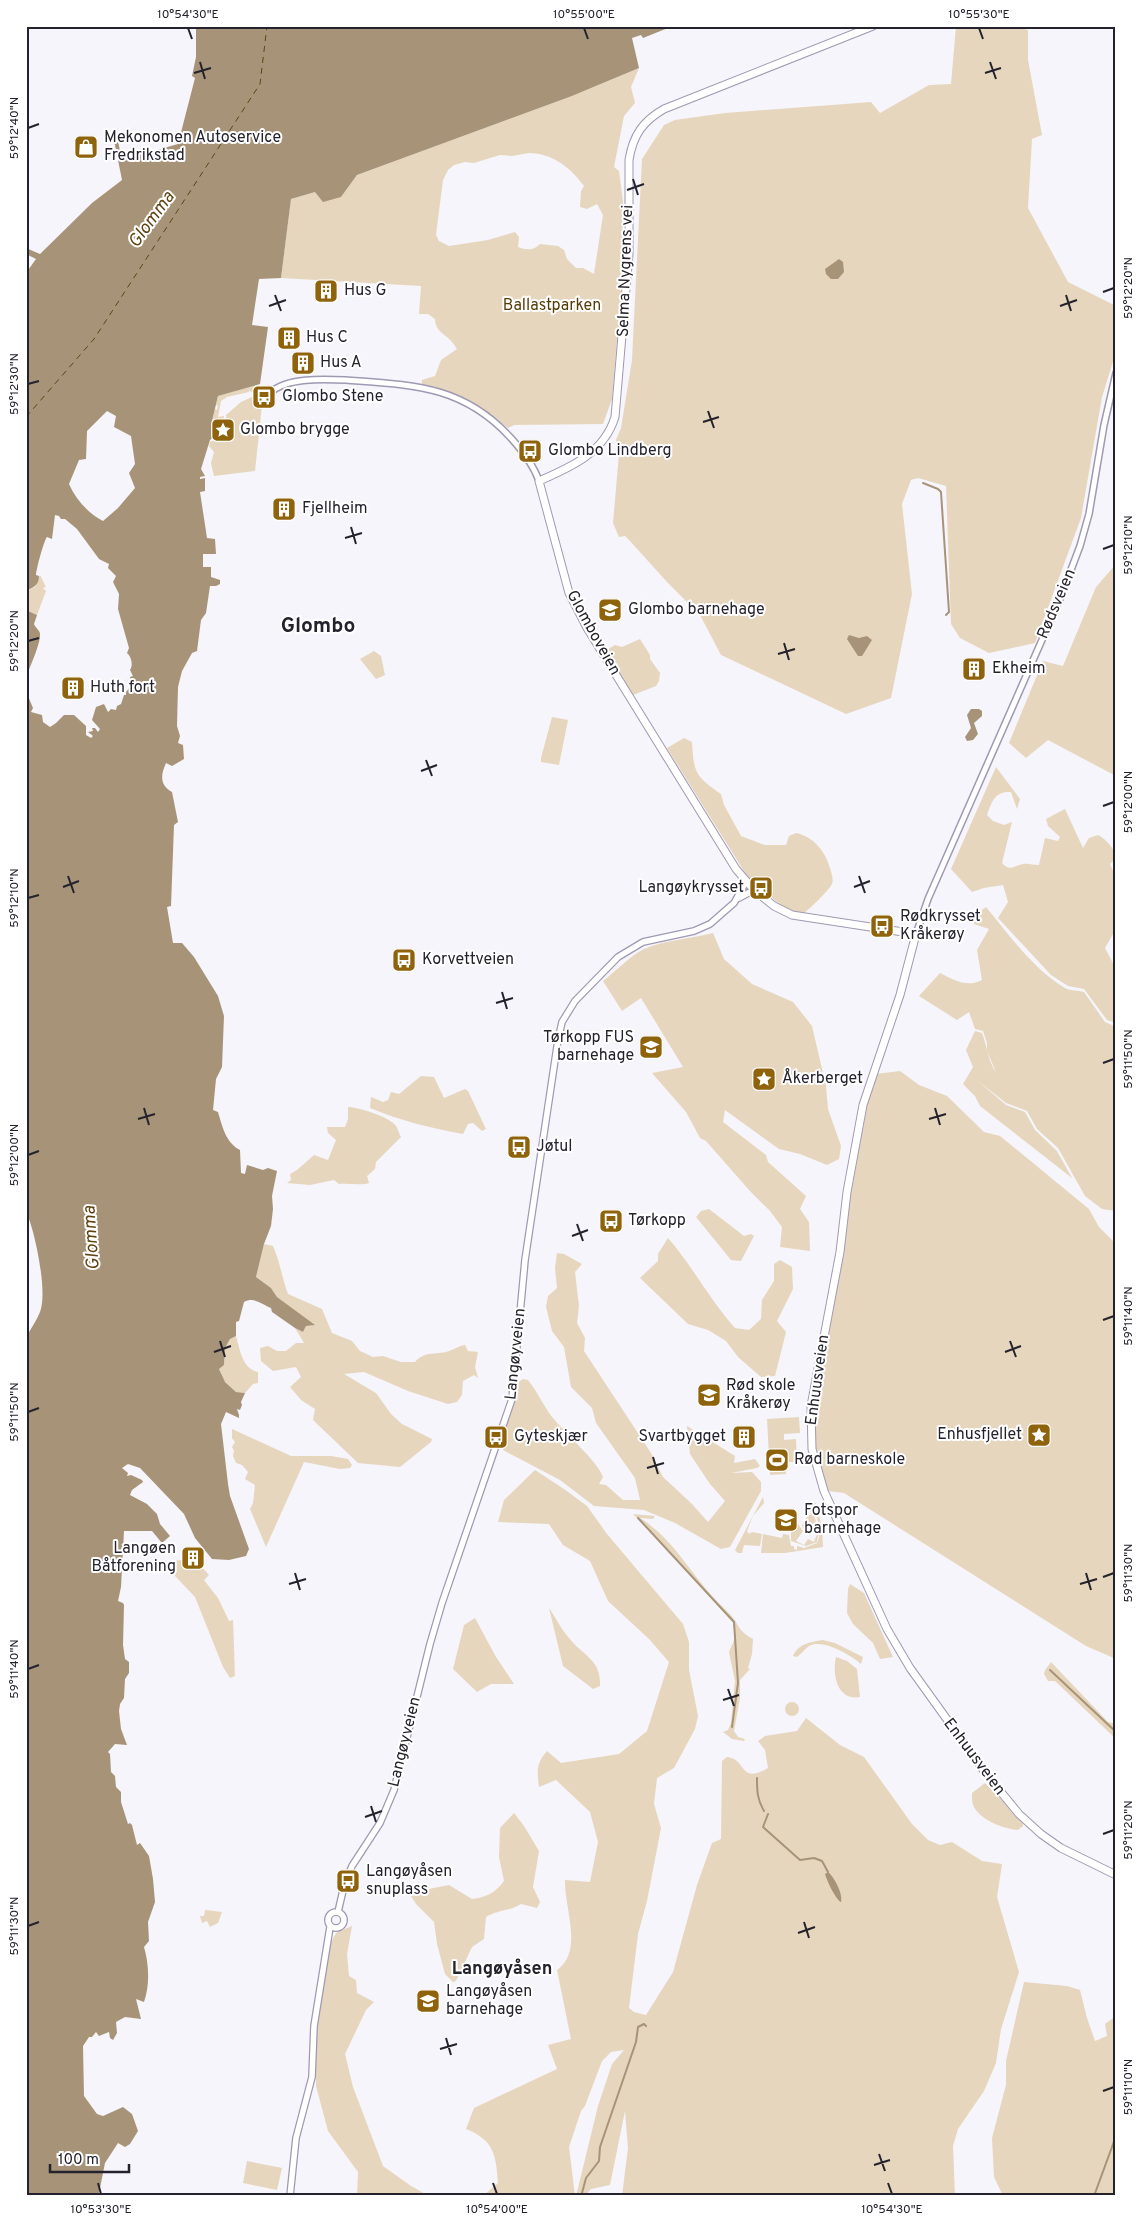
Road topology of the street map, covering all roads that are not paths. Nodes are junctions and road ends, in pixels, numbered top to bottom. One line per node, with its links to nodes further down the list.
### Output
1 (873, 26): 4 (main road, Selma Nygrens vei)
2 (1116, 373): 8 (street, Rødsveien)
3 (270, 393): 4 (street, Glomboveien)
4 (539, 481): 5 (main road, Glomboveien)
5 (746, 882): 6 (main road, Glomboveien); 7 (main road, Langøyveien)
6 (754, 890): 7 (main road, Langøyveien); 8 (main road, Glomboveien)
7 (739, 898): 10 (main road, Langøyveien)
8 (916, 934): 9 (main road, Enhuusveien)
9 (1116, 1875)
10 (338, 1912): 11 (main road); 12 (main road)
11 (330, 1927): 12 (main road); 13 (main road)
12 (339, 1928): 13 (main road)
13 (329, 1941): 14 (main road)
14 (290, 2196)

